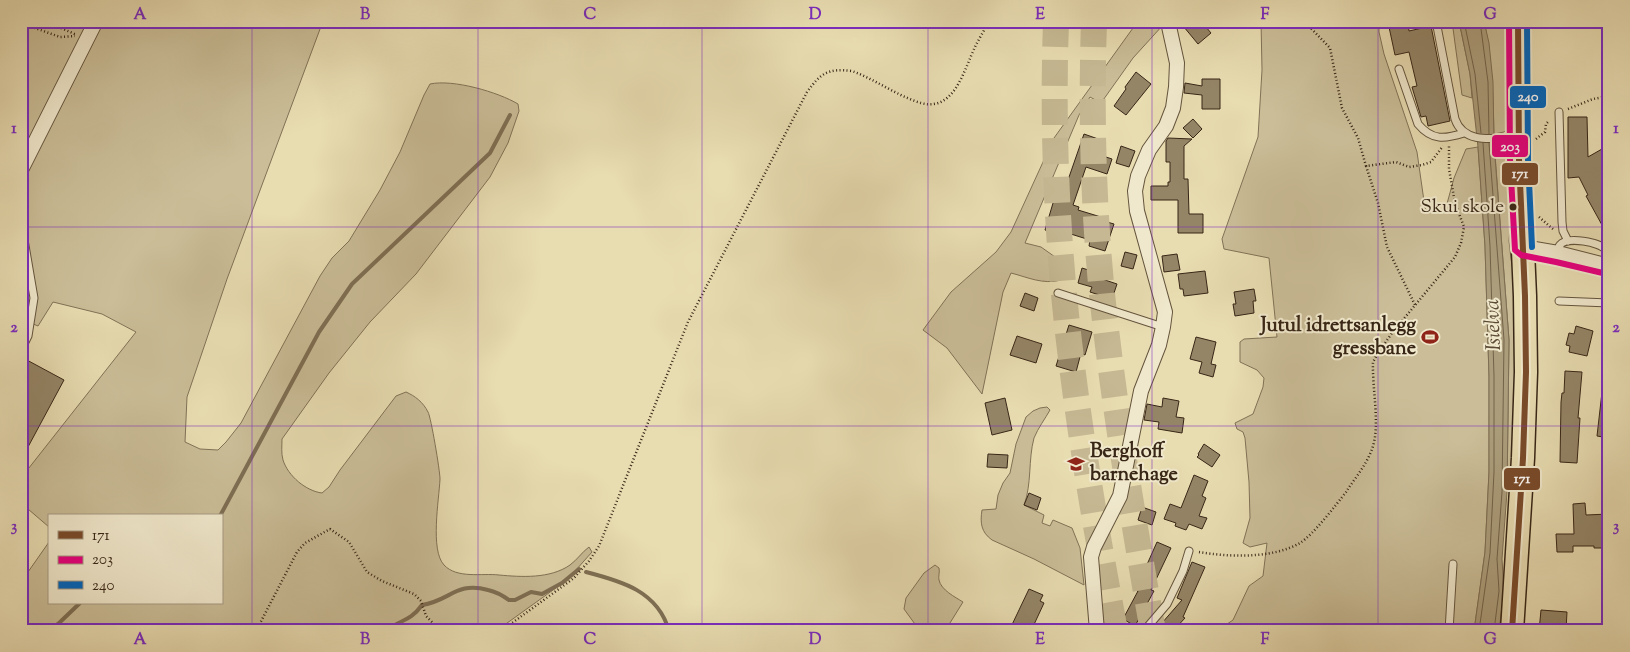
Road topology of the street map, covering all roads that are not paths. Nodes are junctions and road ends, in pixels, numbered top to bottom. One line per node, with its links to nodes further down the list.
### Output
1 (96, 21): 9 (street)
2 (1436, 21): 7 (lane)
3 (1518, 21): 8 (main road)
4 (1168, 22): 18 (street)
5 (1399, 69): 7 (lane)
6 (1559, 112): 11 (lane)
7 (1464, 133): 8 (lane)
8 (1527, 138): 12 (main road)
9 (21, 170)
10 (21, 222): 19 (lane)
11 (1568, 241): 13 (lane); 14 (lane)
12 (1523, 247): 13 (street); 25 (main road)
13 (1558, 253): 14 (street)
14 (1609, 266)
15 (1058, 293): 18 (lane)
16 (1559, 301): 17 (lane)
17 (1609, 303)
18 (1164, 327): 22 (street)
19 (21, 350)
20 (1189, 551): 23 (lane)
21 (1453, 564): 24 (lane)
22 (1097, 631)
23 (1144, 631)
24 (1449, 631)
25 (1512, 631)

